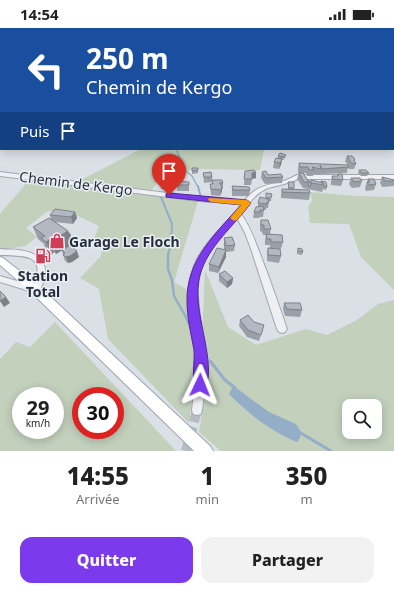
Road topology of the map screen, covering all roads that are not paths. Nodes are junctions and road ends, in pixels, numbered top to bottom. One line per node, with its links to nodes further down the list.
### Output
1 (0, 174): 3 (street, Chemin de Kergo)
2 (394, 177): 3 (street)
3 (247, 203): 4 (street)
4 (238, 215): 9 (street); 10 (street)
5 (0, 252): 8 (street)
6 (0, 260): 8 (main road)
7 (0, 280): 8 (street)
8 (36, 290): 11 (main road)
9 (282, 329)
10 (197, 410)
11 (205, 451)

